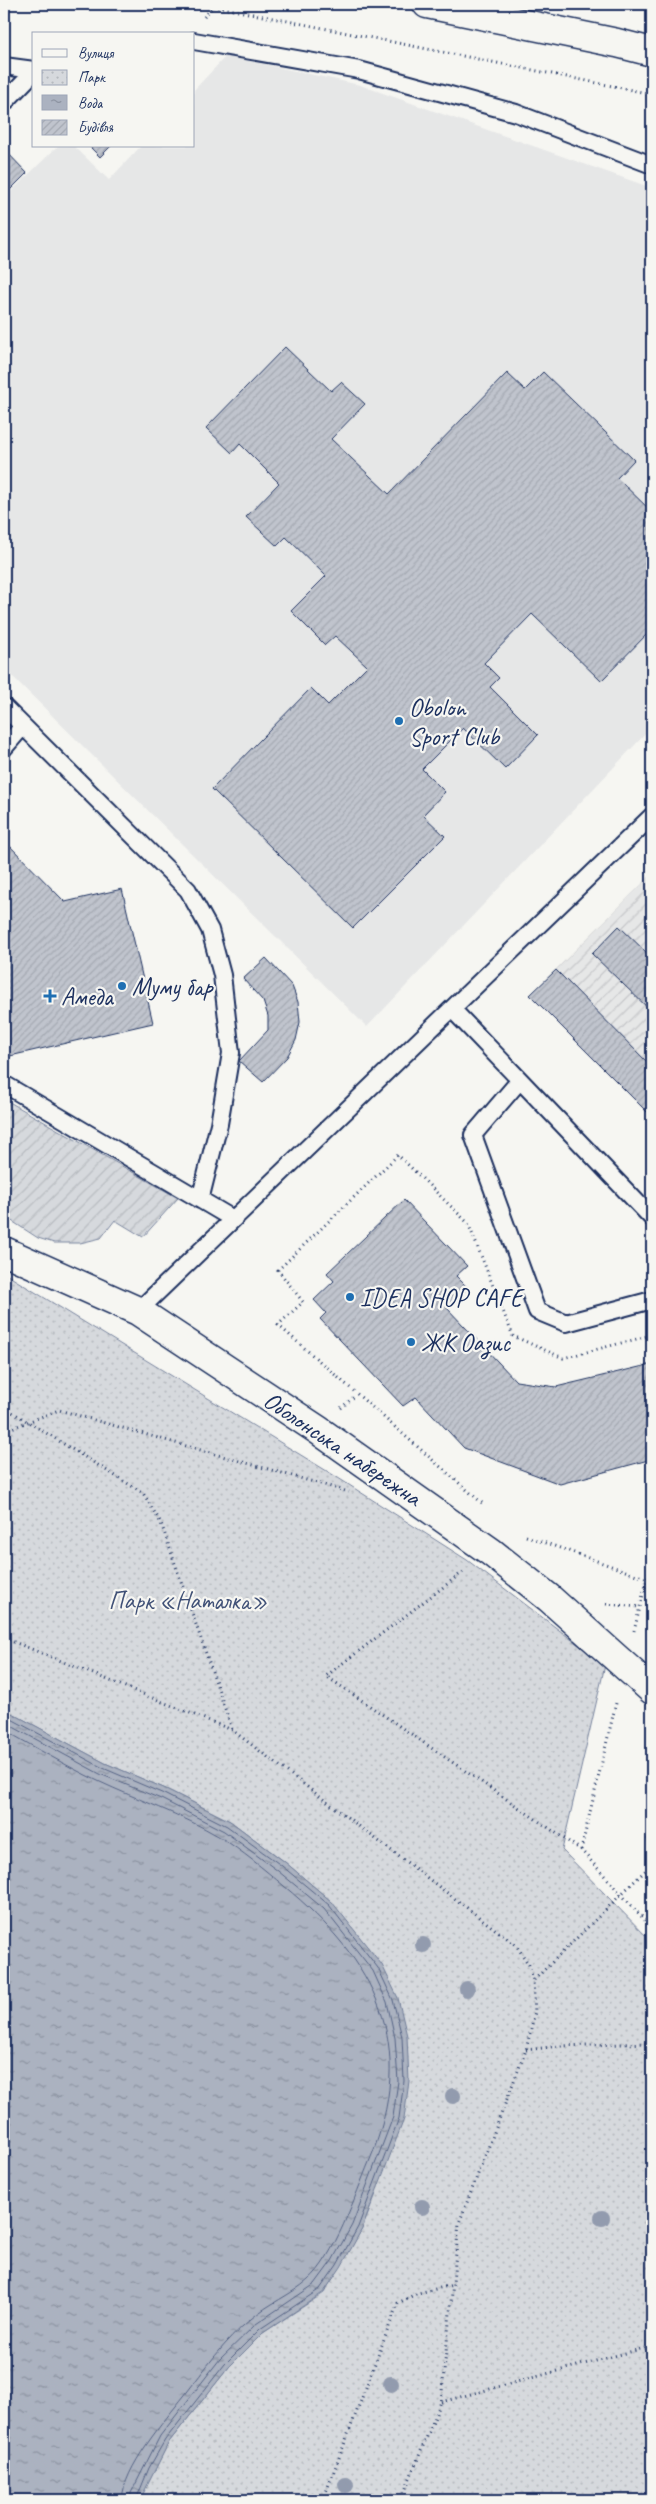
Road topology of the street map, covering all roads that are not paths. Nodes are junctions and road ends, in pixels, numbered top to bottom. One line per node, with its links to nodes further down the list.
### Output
1 (427, 4): 3 (street)
2 (195, 41): 8 (lane)
3 (652, 52)
4 (4, 66): 5 (lane)
5 (32, 71)
6 (32, 73): 7 (lane)
7 (4, 103)
8 (652, 165)
9 (4, 707): 10 (lane)
10 (23, 726): 11 (lane); 16 (lane)
11 (4, 748)
12 (652, 816): 13 (lane)
13 (452, 1009): 14 (lane); 18 (lane)
14 (520, 1080): 17 (lane); 20 (lane)
15 (4, 1084): 16 (lane)
16 (200, 1200): 18 (lane)
17 (652, 1218)
18 (233, 1219): 21 (lane)
19 (4, 1252): 21 (street, Оболонська набережна)
20 (652, 1300)
21 (138, 1311): 22 (street, Оболонська набережна)
22 (652, 1690)

